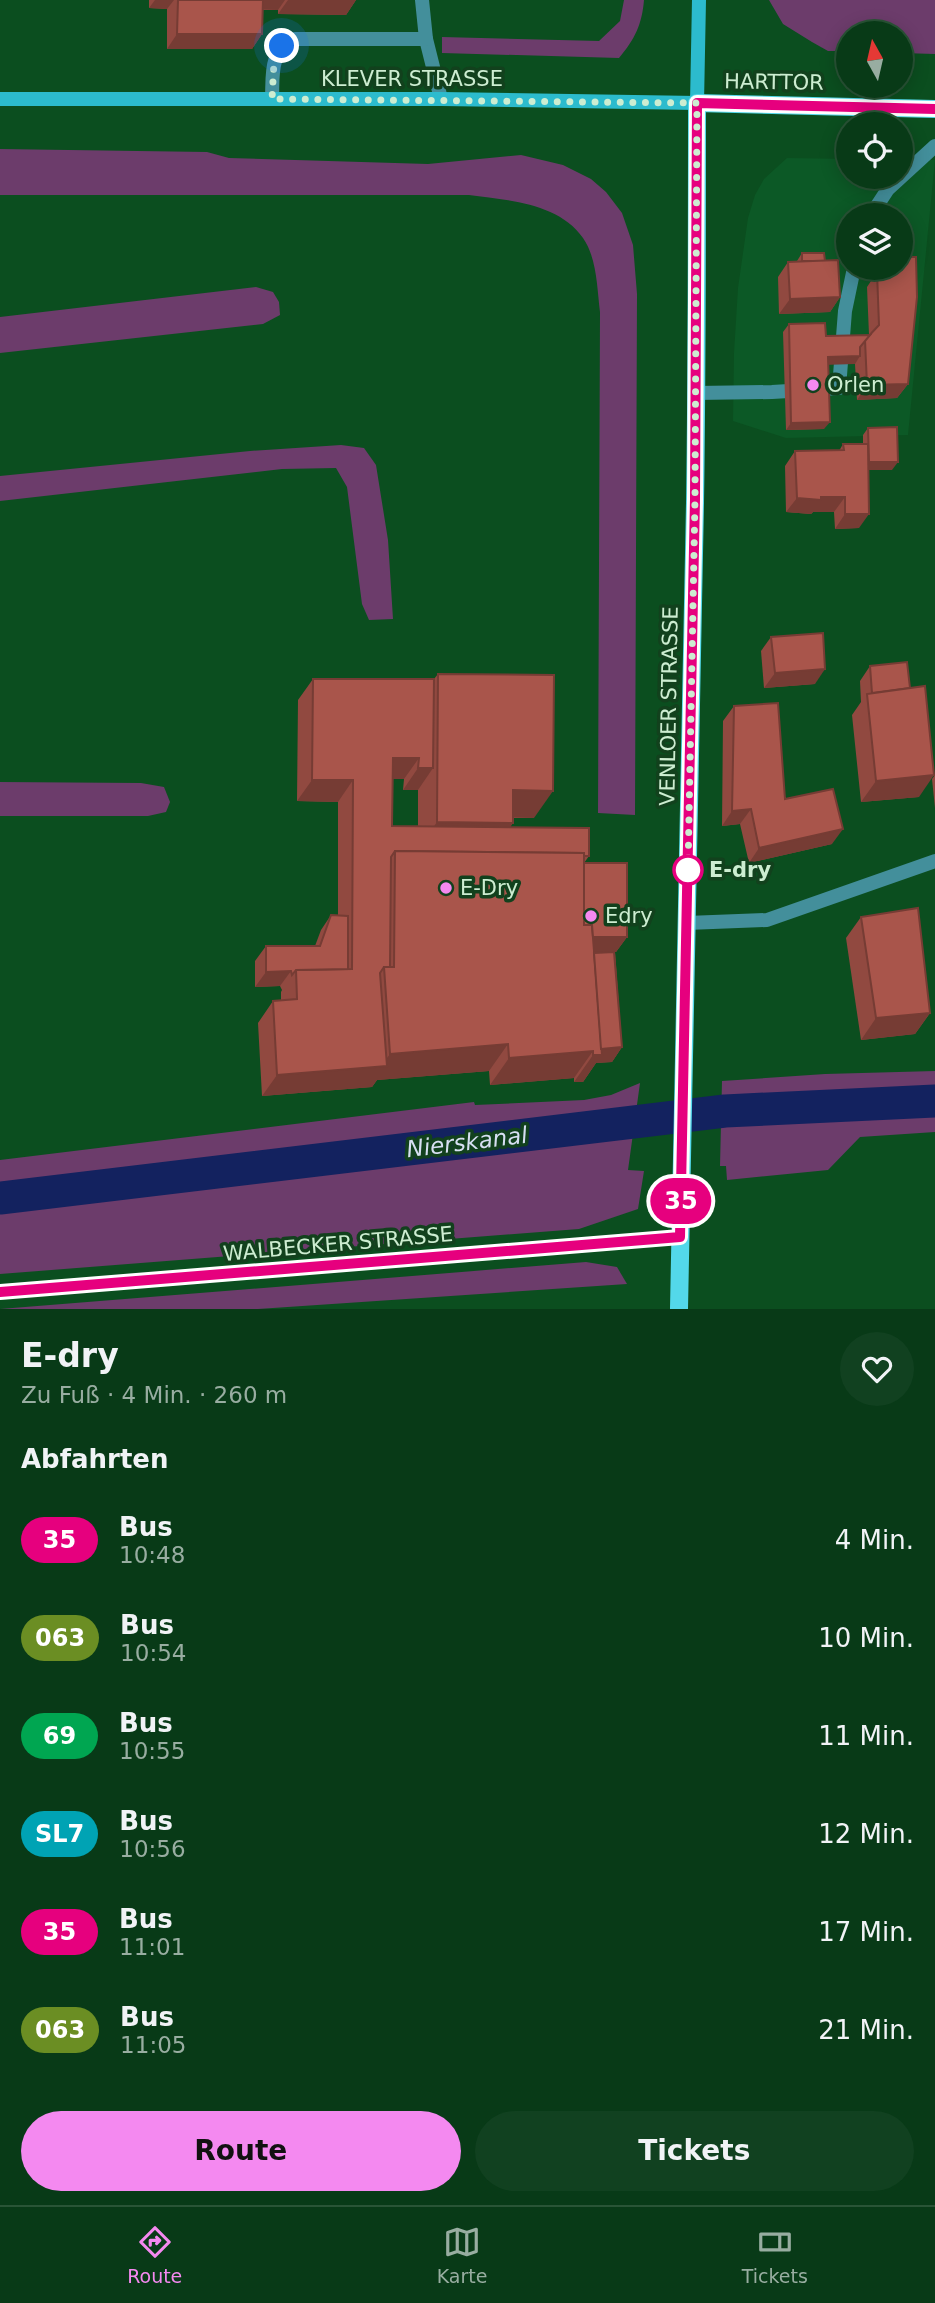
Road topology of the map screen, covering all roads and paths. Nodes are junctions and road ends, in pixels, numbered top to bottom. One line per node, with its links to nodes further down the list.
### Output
1 (422, 0): 3 (street)
2 (699, 0): 7 (main road)
3 (426, 39): 5 (street); 6 (street)
4 (0, 99): 5 (main road, KLEVER STRASSE)
5 (272, 99): 6 (main road, KLEVER STRASSE)
6 (441, 99): 7 (main road, KLEVER STRASSE)
7 (697, 103): 8 (main road, HARTTOR); 12 (main road, VENLOER STRASSE)
8 (935, 109)
9 (935, 146): 10 (street)
10 (879, 203)
11 (851, 280): 12 (street)
12 (696, 393): 14 (main road, VENLOER STRASSE)
13 (935, 862): 14 (street)
14 (687, 923): 15 (main road, VENLOER STRASSE)
15 (680, 1237): 16 (street, WALBECKER STRASSE); 17 (main road, VENLOER STRASSE)
16 (0, 1292)
17 (679, 1309)

